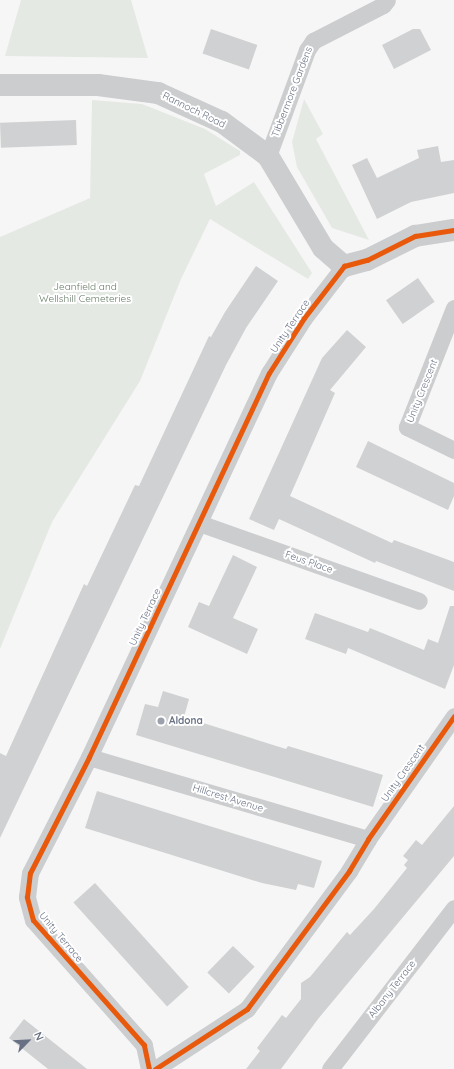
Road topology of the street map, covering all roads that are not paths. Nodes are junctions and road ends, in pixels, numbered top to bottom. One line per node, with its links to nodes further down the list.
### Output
1 (387, 0): 3 (street, Tibbermore Gardens)
2 (0, 85): 3 (street, Rannoch Road)
3 (268, 156): 5 (street, Rannoch Road)
4 (454, 230): 5 (street)
5 (344, 266): 8 (street, Unity Terrace)
6 (454, 308): 7 (street, Unity Crescent)
7 (454, 450)
8 (199, 523): 9 (street, Feus Place); 11 (street, Unity Terrace)
9 (419, 601)
10 (454, 716): 12 (street, Unity Crescent)
11 (89, 757): 12 (street, Hillcrest Avenue); 14 (street, Unity Terrace)
12 (368, 839): 15 (street)
13 (454, 908): 16 (street, Albany Terrace)
14 (149, 1069)
15 (155, 1069)
16 (330, 1069)

